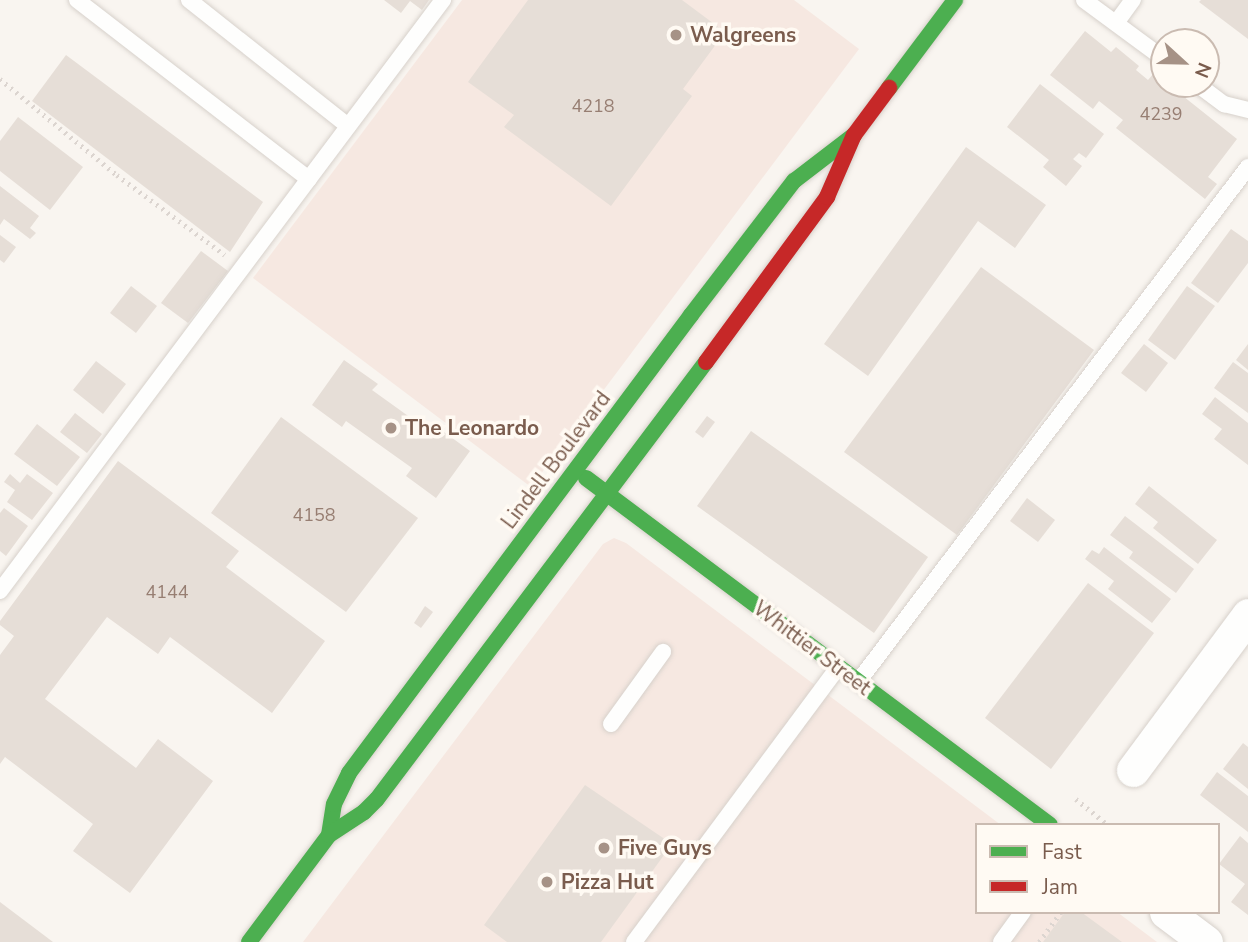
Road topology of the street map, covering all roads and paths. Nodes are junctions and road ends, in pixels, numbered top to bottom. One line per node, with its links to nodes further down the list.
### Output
1 (189, 0): 12 (lane)
2 (443, 0): 12 (lane)
3 (955, 0): 13 (main road, Lindell Boulevard)
4 (1084, 0): 7 (lane)
5 (1133, 0): 7 (lane)
6 (86, 2): 15 (lane)
7 (1116, 23): 8 (lane)
8 (1150, 48)
9 (0, 79): 16 (path)
10 (1216, 98): 11 (lane)
11 (1248, 110)
12 (348, 127): 15 (lane)
13 (854, 135): 17 (main road, Lindell Boulevard); 18 (main road, Lindell Boulevard)
14 (1248, 167): 23 (lane)
15 (309, 178): 16 (lane)
16 (242, 268): 19 (lane)
17 (575, 471): 18 (main road, Whittier Street); 29 (main road, Lindell Boulevard)
18 (607, 494): 22 (main road, Whittier Street); 29 (main road, Lindell Boulevard)
19 (0, 591)
20 (1248, 615): 25 (street)
21 (663, 652): 24 (lane)
22 (838, 667): 23 (main road, Whittier Street); 34 (lane)
23 (858, 682): 27 (main road, Whittier Street)
24 (611, 724)
25 (1133, 771)
26 (1069, 794): 28 (path)
27 (1046, 823)
28 (1105, 823)
29 (329, 835): 33 (main road, Lindell Boulevard)
30 (1022, 914): 35 (lane)
31 (1060, 914): 36 (path)
32 (1169, 914): 37 (street)
33 (249, 942)
34 (634, 942)
35 (1001, 942)
36 (1039, 942)
37 (1206, 942)

